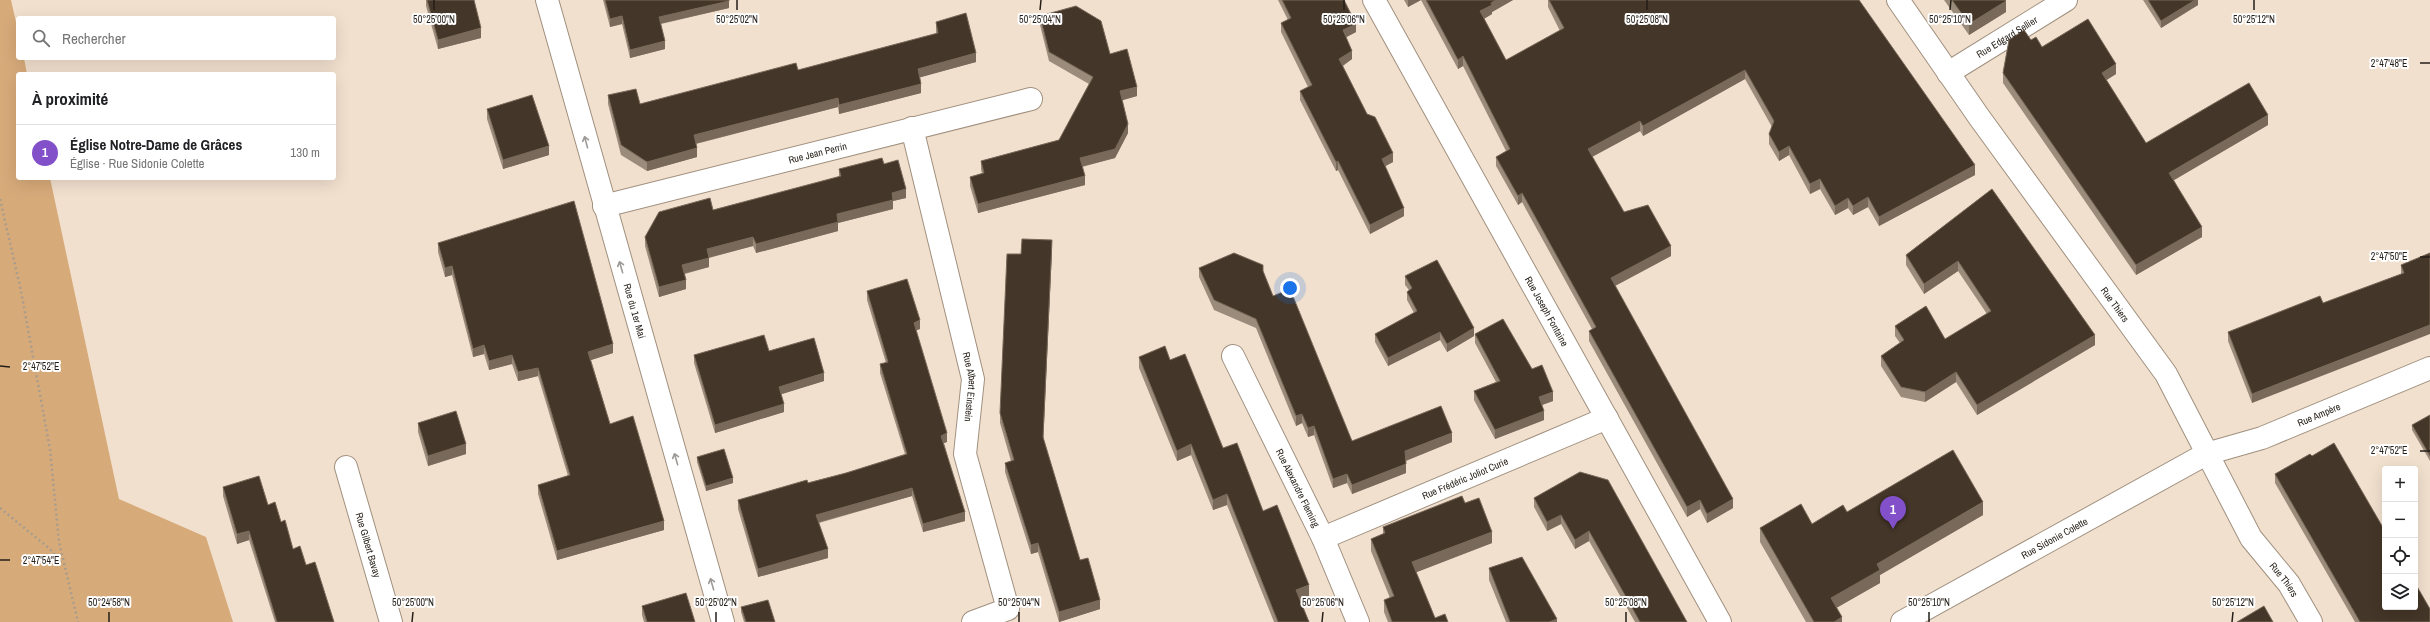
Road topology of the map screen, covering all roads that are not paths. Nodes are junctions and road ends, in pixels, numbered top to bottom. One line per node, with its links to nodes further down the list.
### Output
1 (547, 0): 8 (street, Rue du 1er Mai, one-way to 1)
2 (1374, 0): 11 (street, Rue Joseph Fontaine)
3 (1898, 0): 5 (street, Rue Thiers)
4 (2066, 0): 5 (street, Rue Edgard Sellier)
5 (1948, 73): 12 (street, Rue Thiers)
6 (1031, 99): 7 (street, Rue Jean Perrin)
7 (912, 128): 8 (street, Rue Jean Perrin); 18 (street, Rue Albert Einstein)
8 (604, 206): 17 (street, Rue du 1er Mai, one-way to 8)
9 (1233, 356): 14 (street, Rue Alexandre Fleming)
10 (2430, 368): 12 (street, Rue Ampère)
11 (1607, 418): 14 (street, Rue Frédéric Joliot Curie); 20 (street, Rue Joseph Fontaine)
12 (2206, 454): 15 (street, Rue Sidonie Colette); 21 (street, Rue Thiers)
13 (346, 467): 16 (street, Rue Gilbert Bavay)
14 (1324, 538): 19 (street, Rue Alexandre Fleming)
15 (1916, 619)
16 (391, 622)
17 (723, 622)
18 (973, 622)
19 (1358, 622)
20 (1720, 622)
21 (2311, 622)

